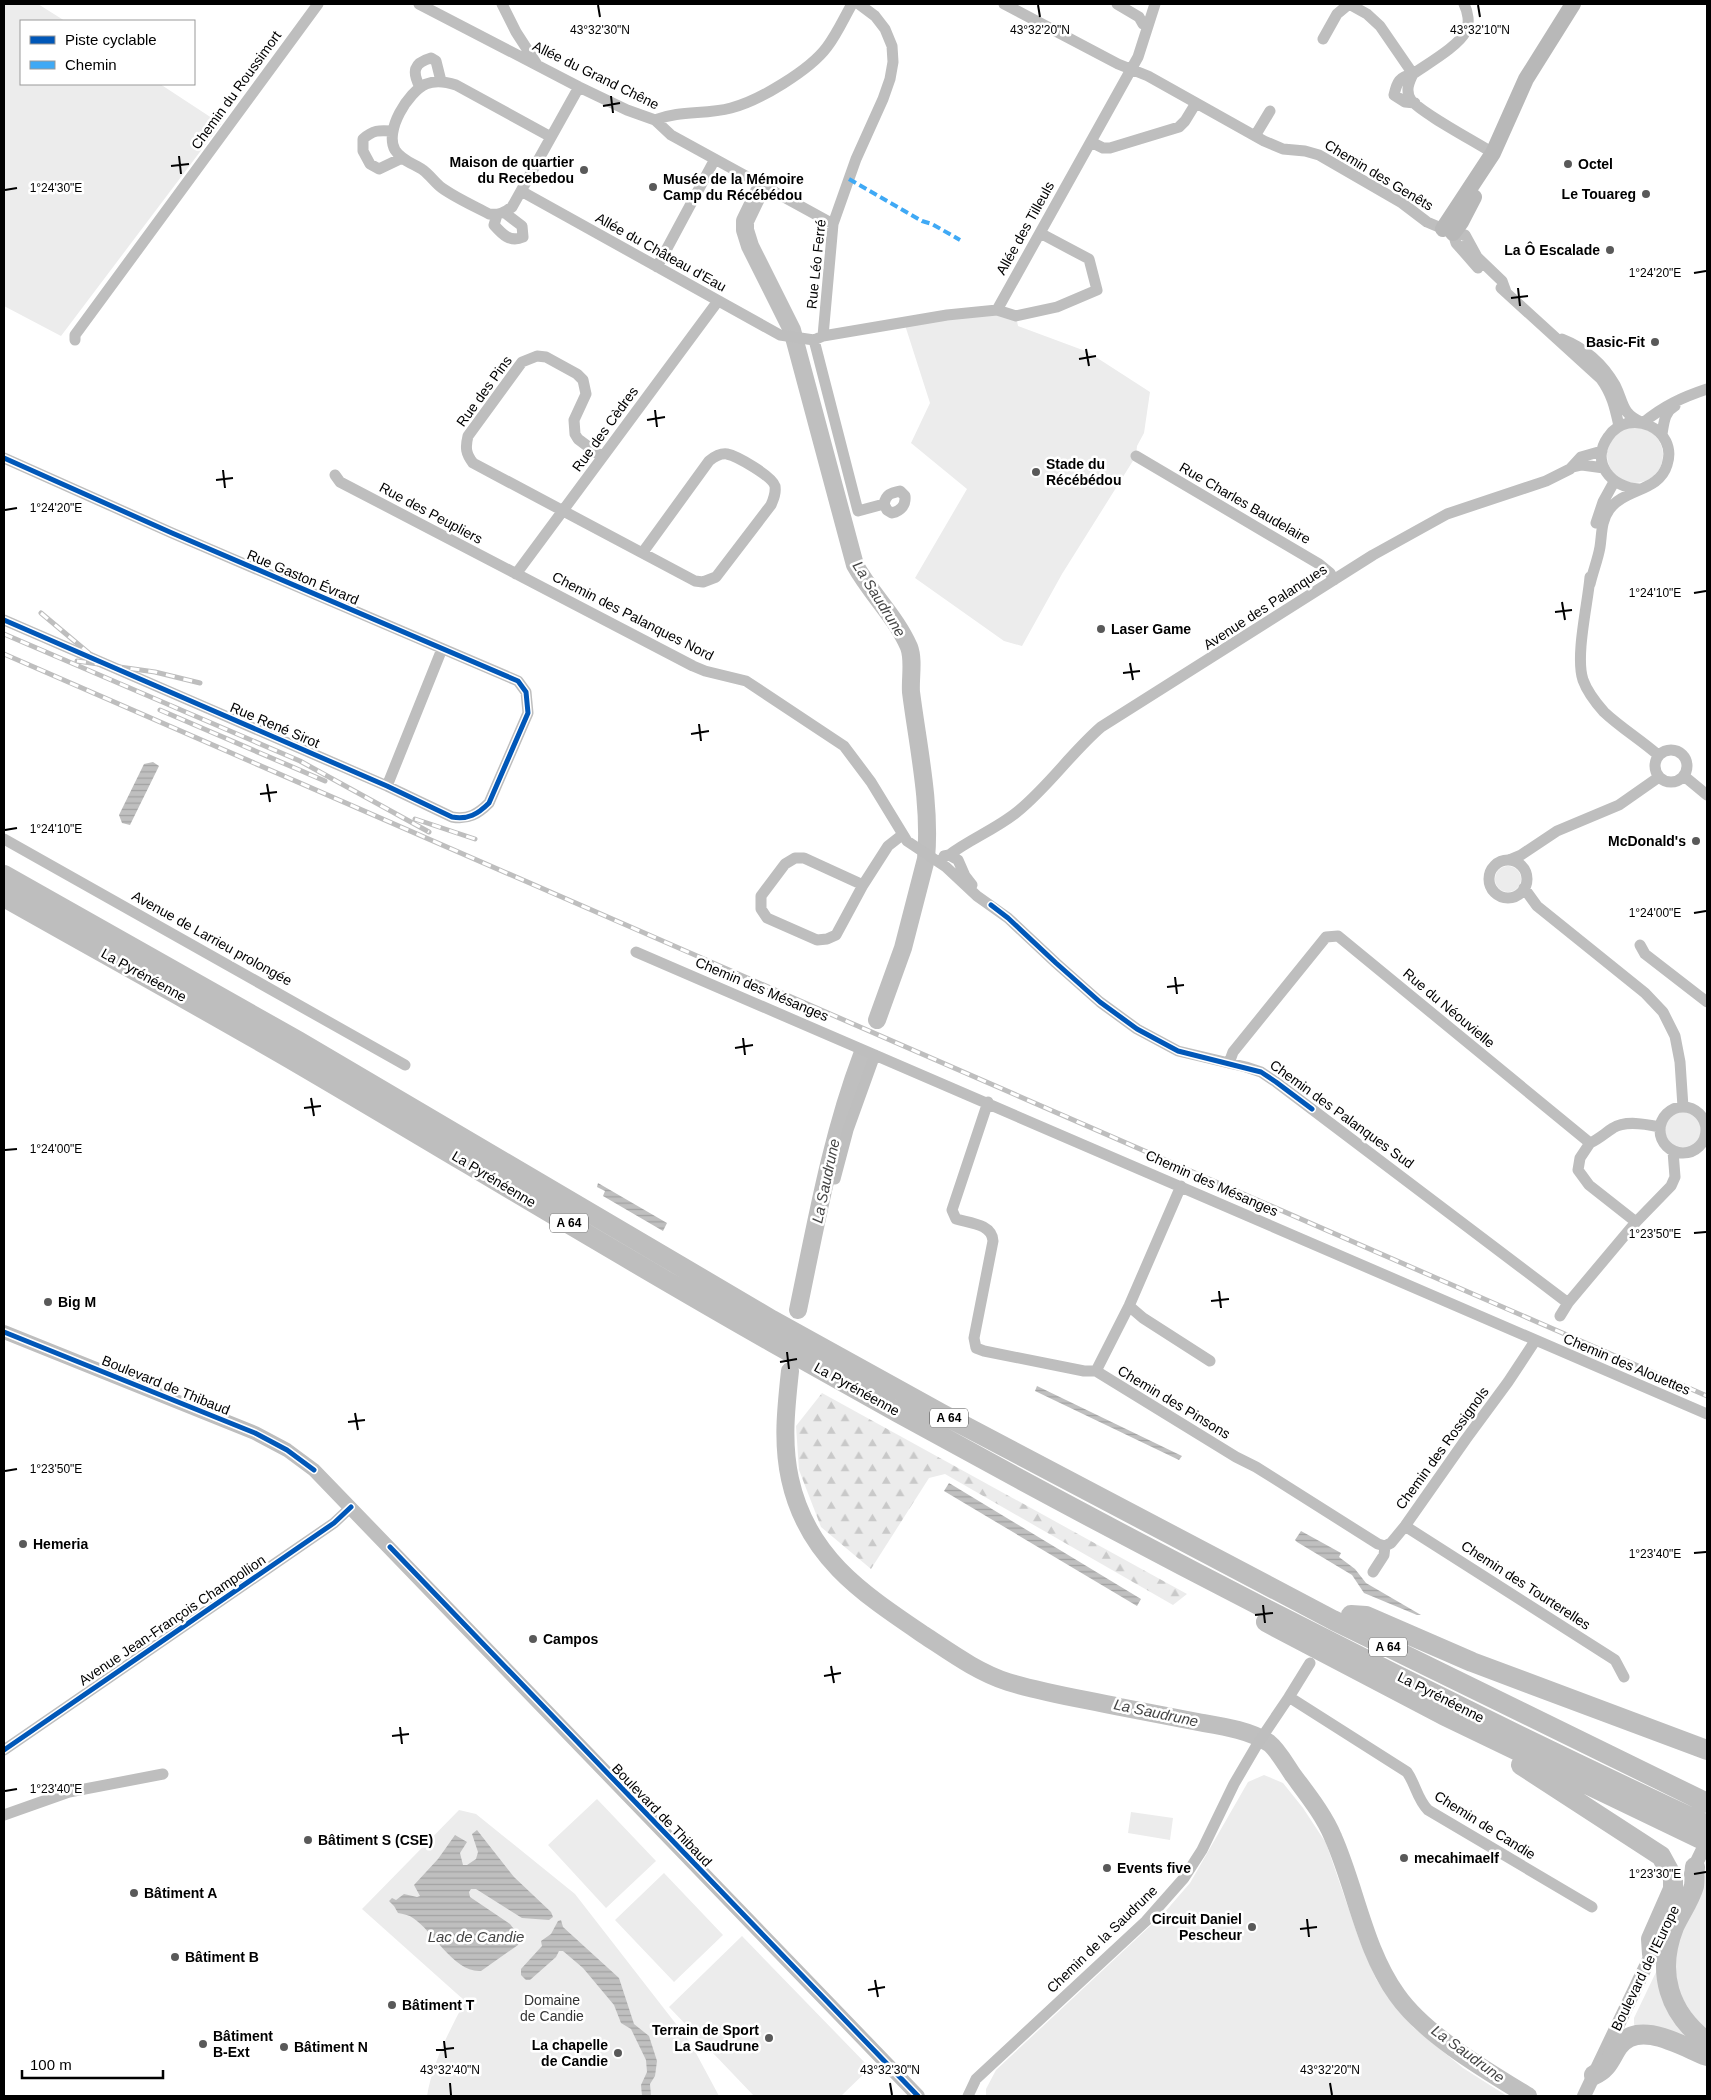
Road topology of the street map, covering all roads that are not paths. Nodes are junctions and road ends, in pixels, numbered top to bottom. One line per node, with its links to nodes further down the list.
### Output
1 (318, 4): 39 (street, Chemin du Roussimort)
2 (419, 4): 14 (street, Allée du Grand Chêne)
3 (502, 4): 14 (street)
4 (852, 4): 22 (street)
5 (859, 4): 31 (street, Rue Léo Ferré)
6 (1004, 4): 15 (street, Chemin des Genêts)
7 (1117, 4): 12 (street)
8 (1155, 4): 12 (street, Allée des Tilleuls)
9 (1349, 4): 13 (street); 16 (street)
10 (1464, 4): 16 (street)
11 (1573, 4): 28 (main road)
12 (1148, 26): 15 (street, Allée des Tilleuls)
13 (1323, 39)
14 (536, 64): 19 (street, Allée du Grand Chêne)
15 (1131, 69): 20 (street, Chemin des Genêts); 26 (street, Allée des Tilleuls)
16 (1413, 74): 28 (street)
17 (441, 81): 18 (street); 18 (street); 25 (street)
18 (420, 87): 23 (street)
19 (579, 87): 22 (street, Allée du Grand Chêne); 25 (street)
20 (1196, 103): 24 (street, Chemin des Genêts); 26 (street)
21 (1270, 111): 24 (street)
22 (655, 120): 29 (street, Allée du Grand Chêne)
23 (392, 131): 27 (street); 27 (street)
24 (1255, 136): 32 (street, Chemin des Genêts)
25 (551, 137): 30 (street)
26 (1091, 142): 33 (street, Allée des Tilleuls)
27 (402, 158): 30 (street)
28 (1490, 158): 32 (main road)
29 (715, 159): 31 (street, Allée du Grand Chêne); 34 (street)
30 (521, 191): 34 (street, Allée du Château d'Eau)
31 (833, 224): 38 (street, Rue Léo Ferré)
32 (1448, 231): 37 (street)
33 (1040, 233): 36 (street, Allée des Tilleuls); 36 (street)
34 (657, 268): 35 (street, Allée du Château d'Eau)
35 (718, 301): 38 (street, Allée du Château d'Eau); 47 (street, Rue des Cèdres)
36 (997, 310): 38 (street)
37 (1552, 334): 42 (street); 43 (street)
38 (813, 338): 54 (street, Rue Léo Ferré)
39 (74, 340)
40 (1707, 389): 42 (street)
41 (1707, 397): 44 (street)
42 (1642, 422): 43 (street); 44 (street)
43 (1619, 426): 45 (street)
44 (1662, 434): 53 (street)
45 (1602, 451): 49 (street, Avenue des Palanques); 50 (street)
46 (1136, 456): 58 (street, Rue Charles Baudelaire)
47 (602, 457): 55 (street, Rue des Cèdres); 55 (street, Rue des Pins)
48 (4, 458): 61 (street, Rue Gaston Évrard)
49 (1573, 467): 50 (street); 58 (street, Avenue des Palanques)
50 (1604, 468): 52 (street)
51 (335, 475): 57 (street, Rue des Peupliers)
52 (1614, 482): 53 (street); 59 (street)
53 (1639, 489): 59 (street)
54 (884, 504)
55 (563, 511): 56 (street, Rue des Pins); 57 (street, Rue des Cèdres)
56 (643, 552): 56 (street, Rue des Pins)
57 (516, 574): 68 (street, Chemin des Palanques Nord)
58 (1334, 580): 72 (street, Avenue des Palanques)
59 (1590, 584): 62 (street)
60 (4, 620): 66 (street, Rue René Sirot)
61 (442, 649): 63 (street, Rue Gaston Évrard); 66 (street)
62 (1658, 756): 64 (street); 65 (street)
63 (509, 758): 66 (street, Rue René Sirot)
64 (1684, 776): 65 (street); 67 (street)
65 (1659, 777): 70 (street)
66 (387, 786)
67 (1707, 796)
68 (902, 835): 72 (street, Chemin des Palanques Nord); 75 (street)
69 (4, 839): 85 (street, Avenue de Larrieu prolongée)
70 (1536, 844): 71 (street); 73 (street)
71 (1509, 860): 73 (street); 78 (street)
72 (951, 861): 84 (street, Chemin des Palanques Sud)
73 (1526, 873): 76 (street)
74 (4, 875): 105 (highway, La Pyrénéenne / A 64)
75 (863, 885): 75 (street)
76 (1524, 888): 78 (street); 79 (street)
77 (4, 897): 109 (highway, La Pyrénéenne / A 64)
78 (1514, 897): 79 (street)
79 (1537, 906): 87 (street)
80 (1640, 945): 82 (street)
81 (636, 952): 83 (street, Chemin des Mésanges)
82 (1707, 1002)
83 (876, 1054): 86 (street, Chemin des Mésanges); 94 (street)
84 (1229, 1063): 91 (street, Rue du Néouvielle); 97 (street, Chemin des Palanques Sud)
85 (405, 1065)
86 (988, 1102): 95 (street, Chemin des Mésanges); 103 (street)
87 (1683, 1106): 88 (street); 89 (street)
88 (1660, 1127): 91 (street); 92 (street)
89 (1706, 1127): 90 (street)
90 (1703, 1140): 92 (street); 93 (street)
91 (1590, 1143): 96 (street)
92 (1673, 1151): 96 (street)
93 (1707, 1152)
94 (835, 1179)
95 (1181, 1186): 98 (street, Chemin des Pinsons); 101 (street, Chemin des Mésanges)
96 (1636, 1222): 97 (street)
97 (1568, 1303): 99 (street)
98 (1129, 1306): 102 (street); 103 (street, Chemin des Pinsons)
99 (1560, 1316)
100 (4, 1332): 106 (street, Boulevard de Thibaud)
101 (1535, 1341): 104 (street, Chemin des Alouettes); 107 (street, Chemin des Rossignols)
102 (1210, 1361)
103 (1096, 1371): 108 (street, Chemin des Pinsons)
104 (1707, 1414)
105 (1071, 1483): 111 (highway); 120 (highway, La Pyrénéenne / A 64)
106 (351, 1507): 116 (street, Avenue Jean-François Champollion); 129 (street, Boulevard de Thibaud)
107 (1405, 1526): 108 (street, Chemin des Rossignols); 113 (street, Chemin des Tourterelles)
108 (1385, 1546): 110 (street, Chemin des Rossignols)
109 (1191, 1569): 115 (highway); 122 (highway, La Pyrénéenne / A 64)
110 (1373, 1572)
111 (1351, 1615): 117 (highway); 119 (highway)
112 (1310, 1664): 114 (street)
113 (1624, 1677)
114 (1290, 1697): 124 (street, Chemin de Candie); 130 (street, Chemin de la Saudrune)
115 (1443, 1715): 123 (highway); 125 (highway)
116 (4, 1750)
117 (1707, 1750)
118 (163, 1774): 121 (street)
119 (1707, 1789)
120 (1707, 1803)
121 (4, 1815)
122 (1707, 1825)
123 (1702, 1852): 125 (street, Boulevard de l'Europe); 126 (highway)
124 (1592, 1907)
125 (1652, 1954): 128 (street, Boulevard de l'Europe)
126 (1707, 2042)
127 (1707, 2056): 128 (highway)
128 (1594, 2075): 131 (street, Boulevard de l'Europe)
129 (918, 2096)
130 (968, 2096)
131 (1584, 2096)

